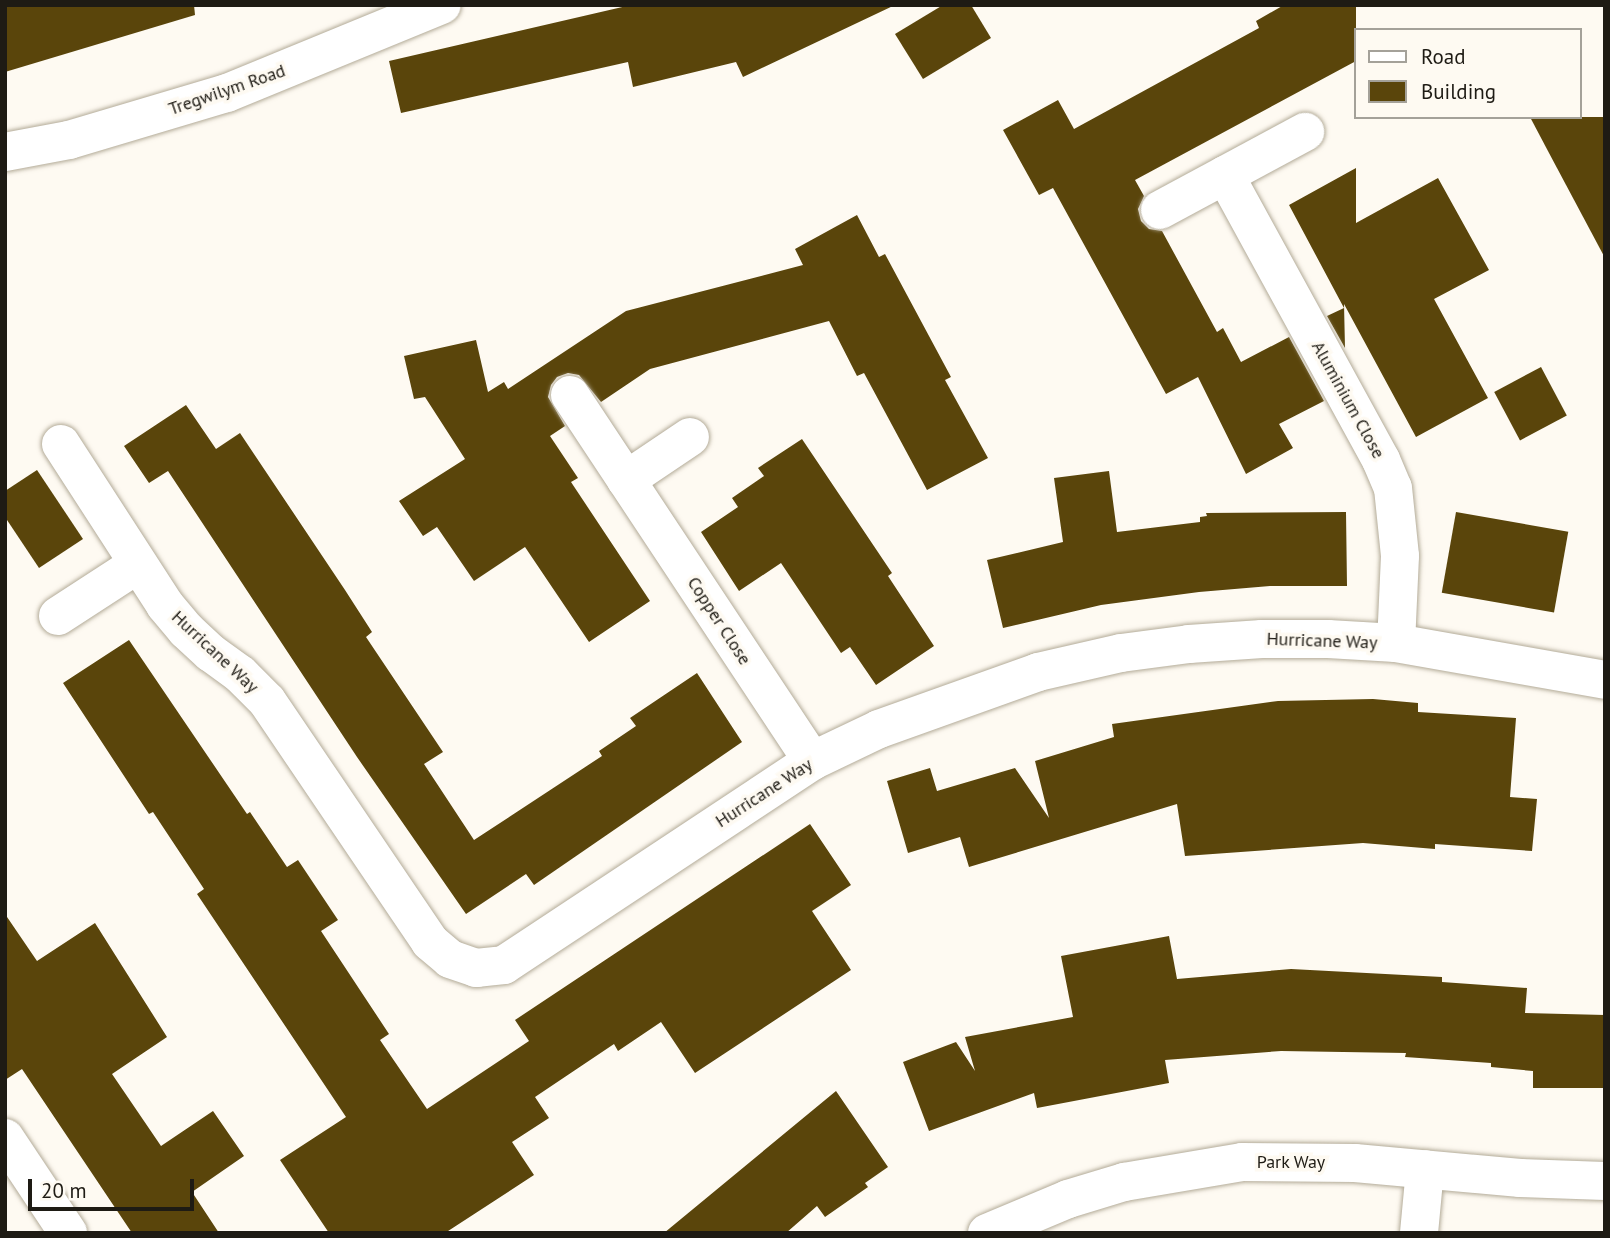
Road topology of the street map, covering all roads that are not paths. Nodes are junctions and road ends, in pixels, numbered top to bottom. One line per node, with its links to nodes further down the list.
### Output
1 (442, 5): 3 (street, Tregwilym Road)
2 (1305, 132): 4 (street)
3 (5, 152)
4 (1225, 176): 5 (street); 12 (street, Aluminium Close)
5 (1160, 210)
6 (570, 395): 9 (street, Copper Close)
7 (690, 437): 9 (street)
8 (61, 444): 10 (street, Hurricane Way)
9 (626, 480): 14 (street, Copper Close)
10 (138, 564): 11 (street); 14 (street, Hurricane Way)
11 (58, 616)
12 (1396, 643): 13 (street, Hurricane Way); 14 (street, Hurricane Way)
13 (1605, 680)
14 (812, 761)
15 (12, 1162): 18 (street)
16 (1425, 1169): 17 (street, Park Way); 19 (street, Park Way); 20 (street)
17 (1605, 1181)
18 (68, 1233)
19 (987, 1233)
20 (1419, 1233)

